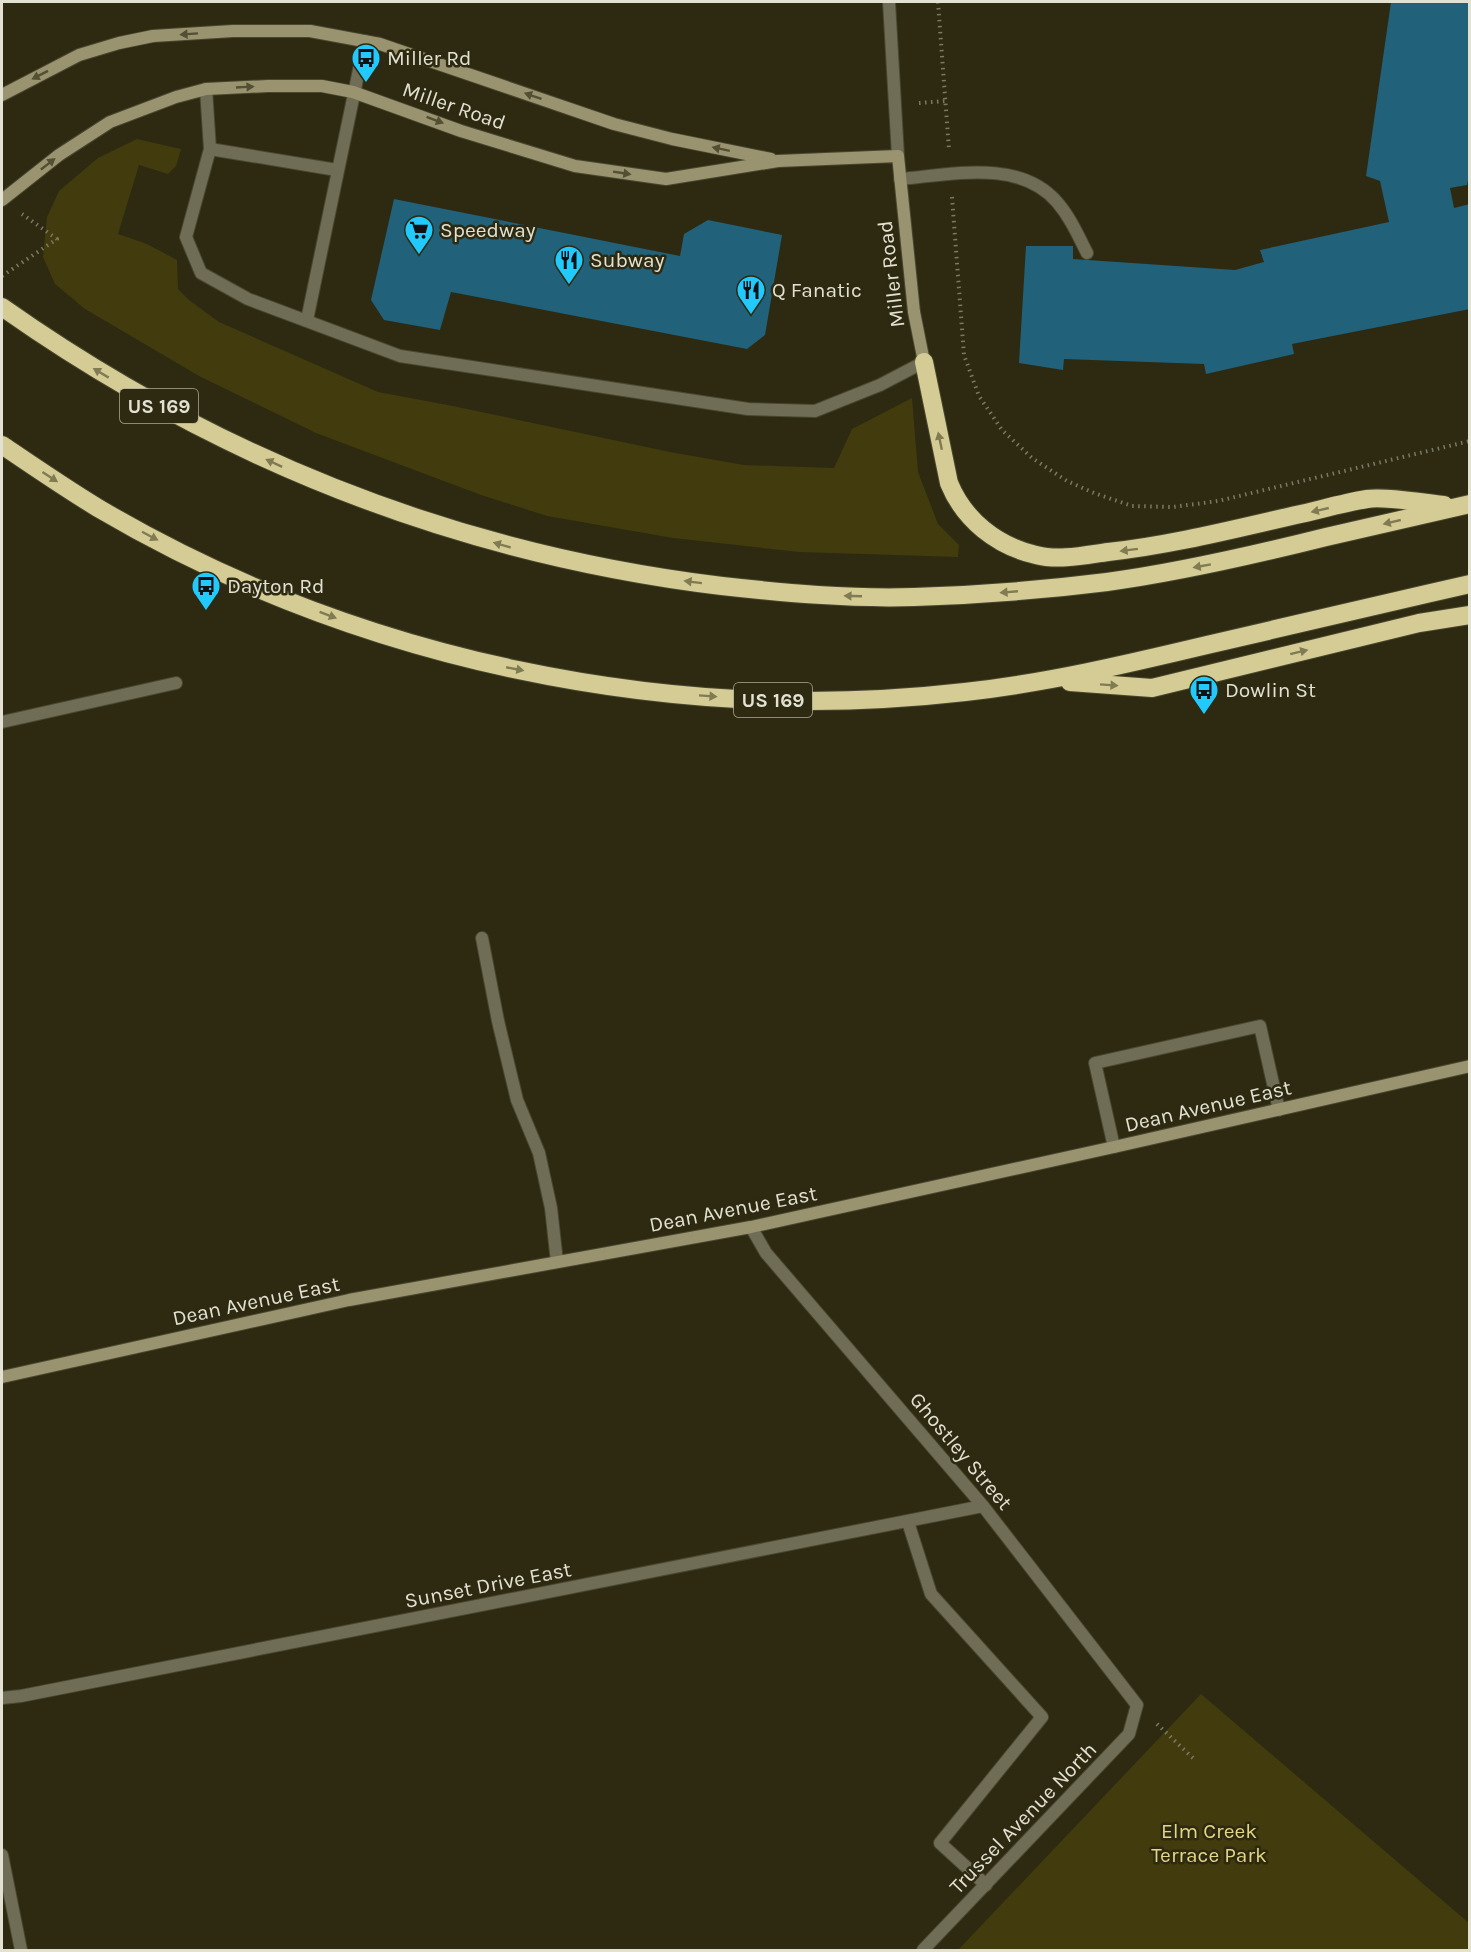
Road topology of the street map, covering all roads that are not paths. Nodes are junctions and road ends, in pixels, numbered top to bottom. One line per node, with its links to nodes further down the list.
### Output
1 (889, 2): 7 (street)
2 (365, 41): 4 (street); 5 (street, Miller Road, one-way to 5); 8 (street, Miller Road, one-way to 2)
3 (206, 89): 4 (street, Miller Road, one-way to 4); 6 (street); 11 (street, Miller Road, one-way to 3)
4 (353, 92): 8 (street, Miller Road, one-way to 8); 9 (street)
5 (2, 95)
6 (210, 149): 9 (street); 14 (street)
7 (898, 156): 8 (street, Miller Road); 10 (street, Miller Road)
8 (778, 161)
9 (337, 170): 14 (street)
10 (900, 179): 12 (street); 15 (street, Miller Road)
11 (2, 200)
12 (1087, 253)
13 (2, 307): 17 (highway, US 169, one-way to 13)
14 (307, 320): 15 (street)
15 (924, 362): 17 (highway, one-way to 15)
16 (2, 445): 20 (highway, US 169, one-way to 20)
17 (1465, 505)
18 (1470, 584): 20 (highway, US 169)
19 (1470, 615): 20 (highway, one-way to 19)
20 (1050, 680)
21 (176, 683): 22 (street)
22 (2, 722)
23 (482, 938): 28 (street)
24 (1470, 1066): 25 (street, Dean Avenue East)
25 (1279, 1110): 26 (street, Dean Avenue East); 26 (street)
26 (1114, 1147): 27 (street, Dean Avenue East)
27 (751, 1227): 28 (street, Dean Avenue East); 30 (street, Ghostley Street)
28 (557, 1262): 29 (street, Dean Avenue East)
29 (2, 1377)
30 (982, 1506): 31 (street, Sunset Drive East); 33 (street, Ghostley Street)
31 (908, 1522): 32 (street, Sunset Drive East); 35 (street)
32 (2, 1698)
33 (1137, 1705): 35 (street, Trussel Avenue North)
34 (2, 1855): 36 (street)
35 (986, 1885): 37 (street, Trussel Avenue North)
36 (21, 1950)
37 (923, 1950)

